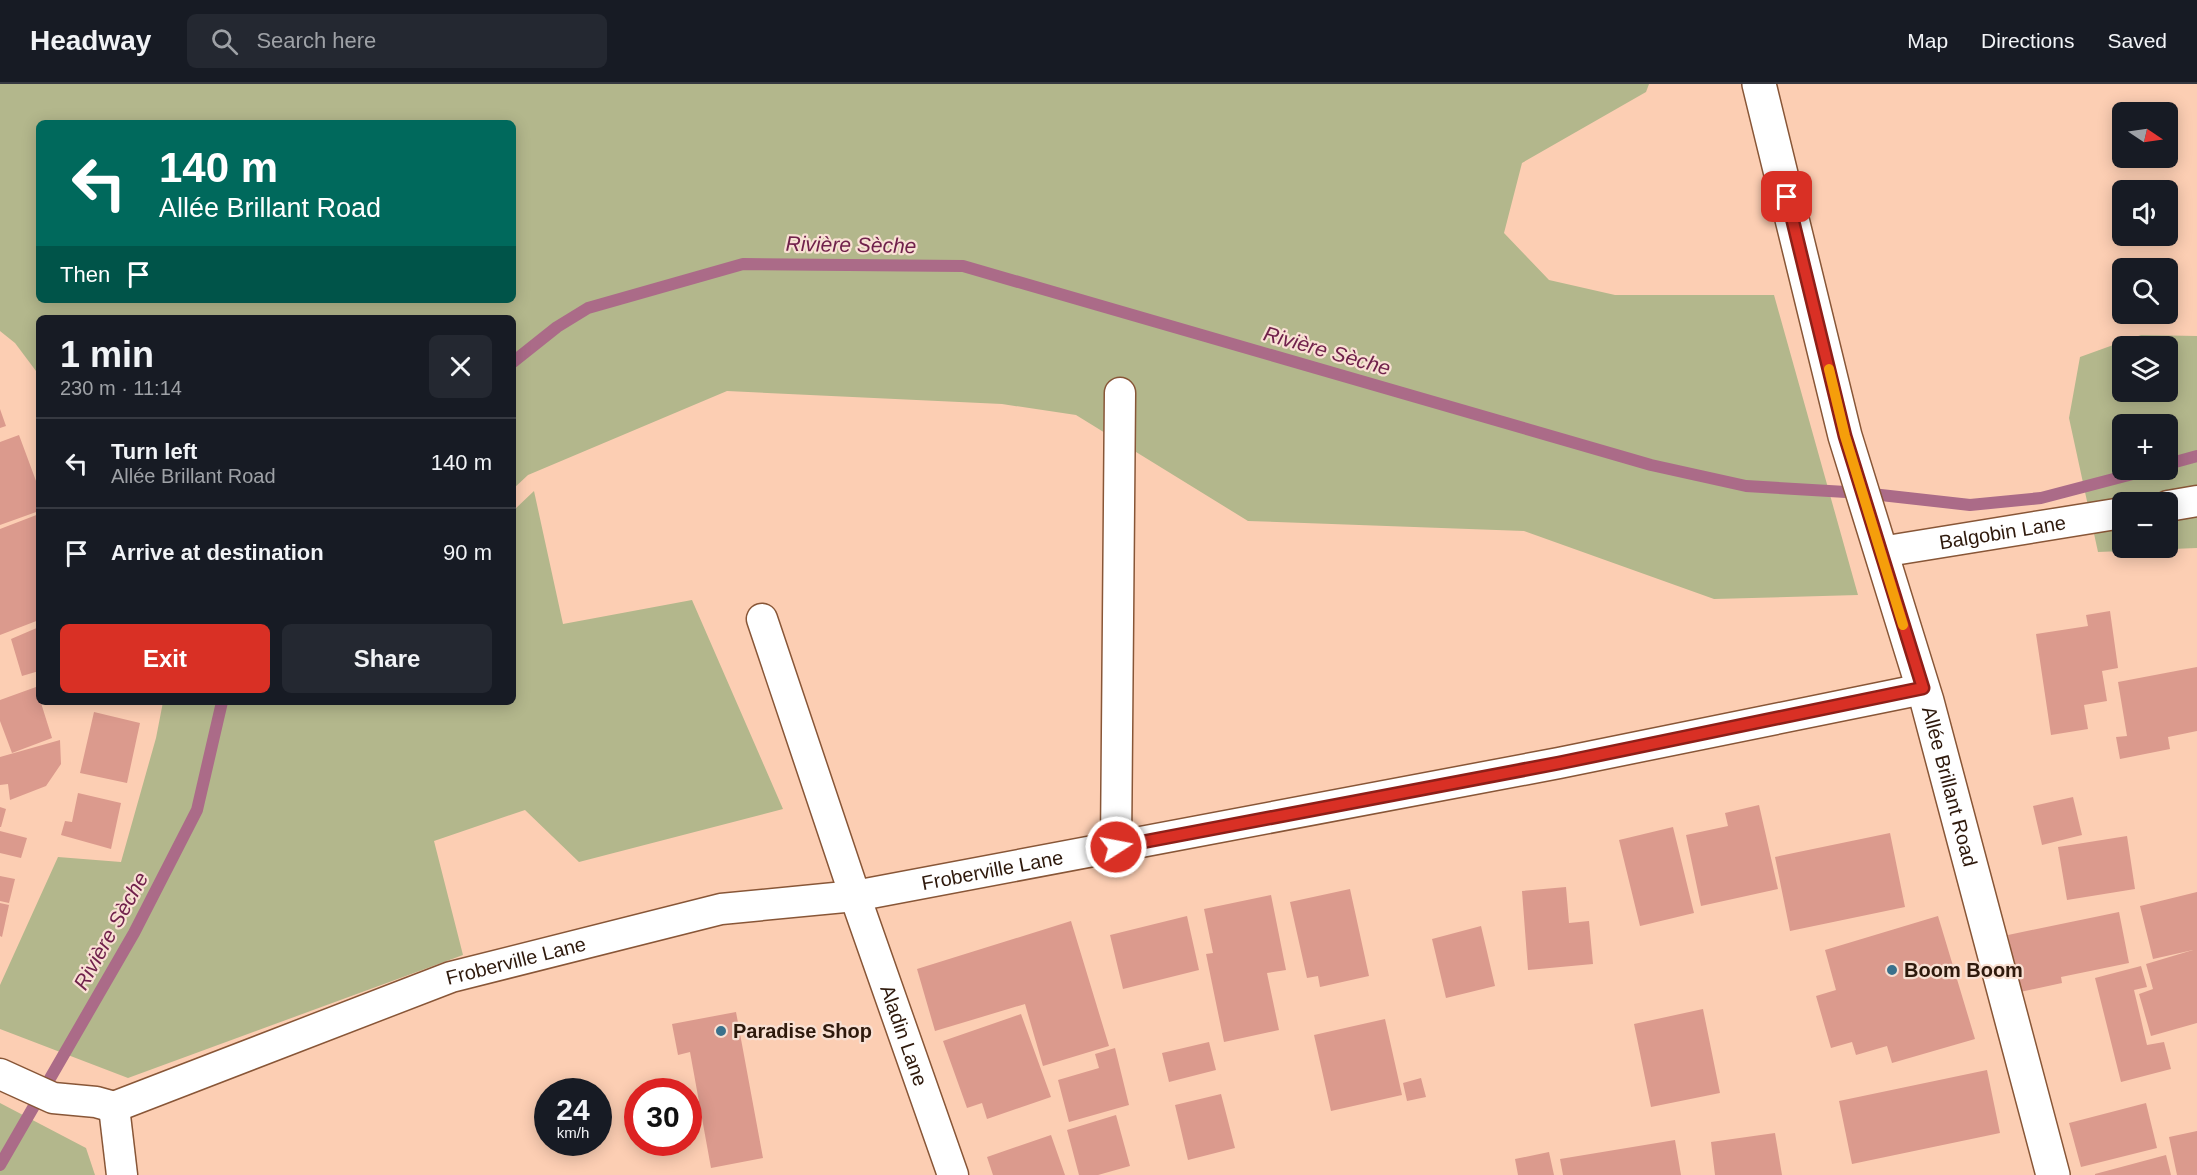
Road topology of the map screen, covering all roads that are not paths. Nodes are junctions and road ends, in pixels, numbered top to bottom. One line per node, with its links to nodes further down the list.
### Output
1 (1759, 84): 6 (main road, Allée Brillant Road)
2 (1120, 393): 9 (street)
3 (2197, 501): 4 (street)
4 (2178, 504)
5 (2112, 514): 6 (street, Balgobin Lane)
6 (1880, 545): 8 (main road, Allée Brillant Road)
7 (762, 619): 10 (street, Aladin Lane)
8 (1923, 688): 9 (street, Froberville Lane); 15 (main road, Allée Brillant Road)
9 (1116, 847): 10 (street, Froberville Lane)
10 (855, 896): 12 (street, Froberville Lane); 14 (street, Aladin Lane)
11 (9, 1078): 12 (street)
12 (114, 1107): 13 (street)
13 (122, 1175)
14 (953, 1175)
15 (2053, 1175)

